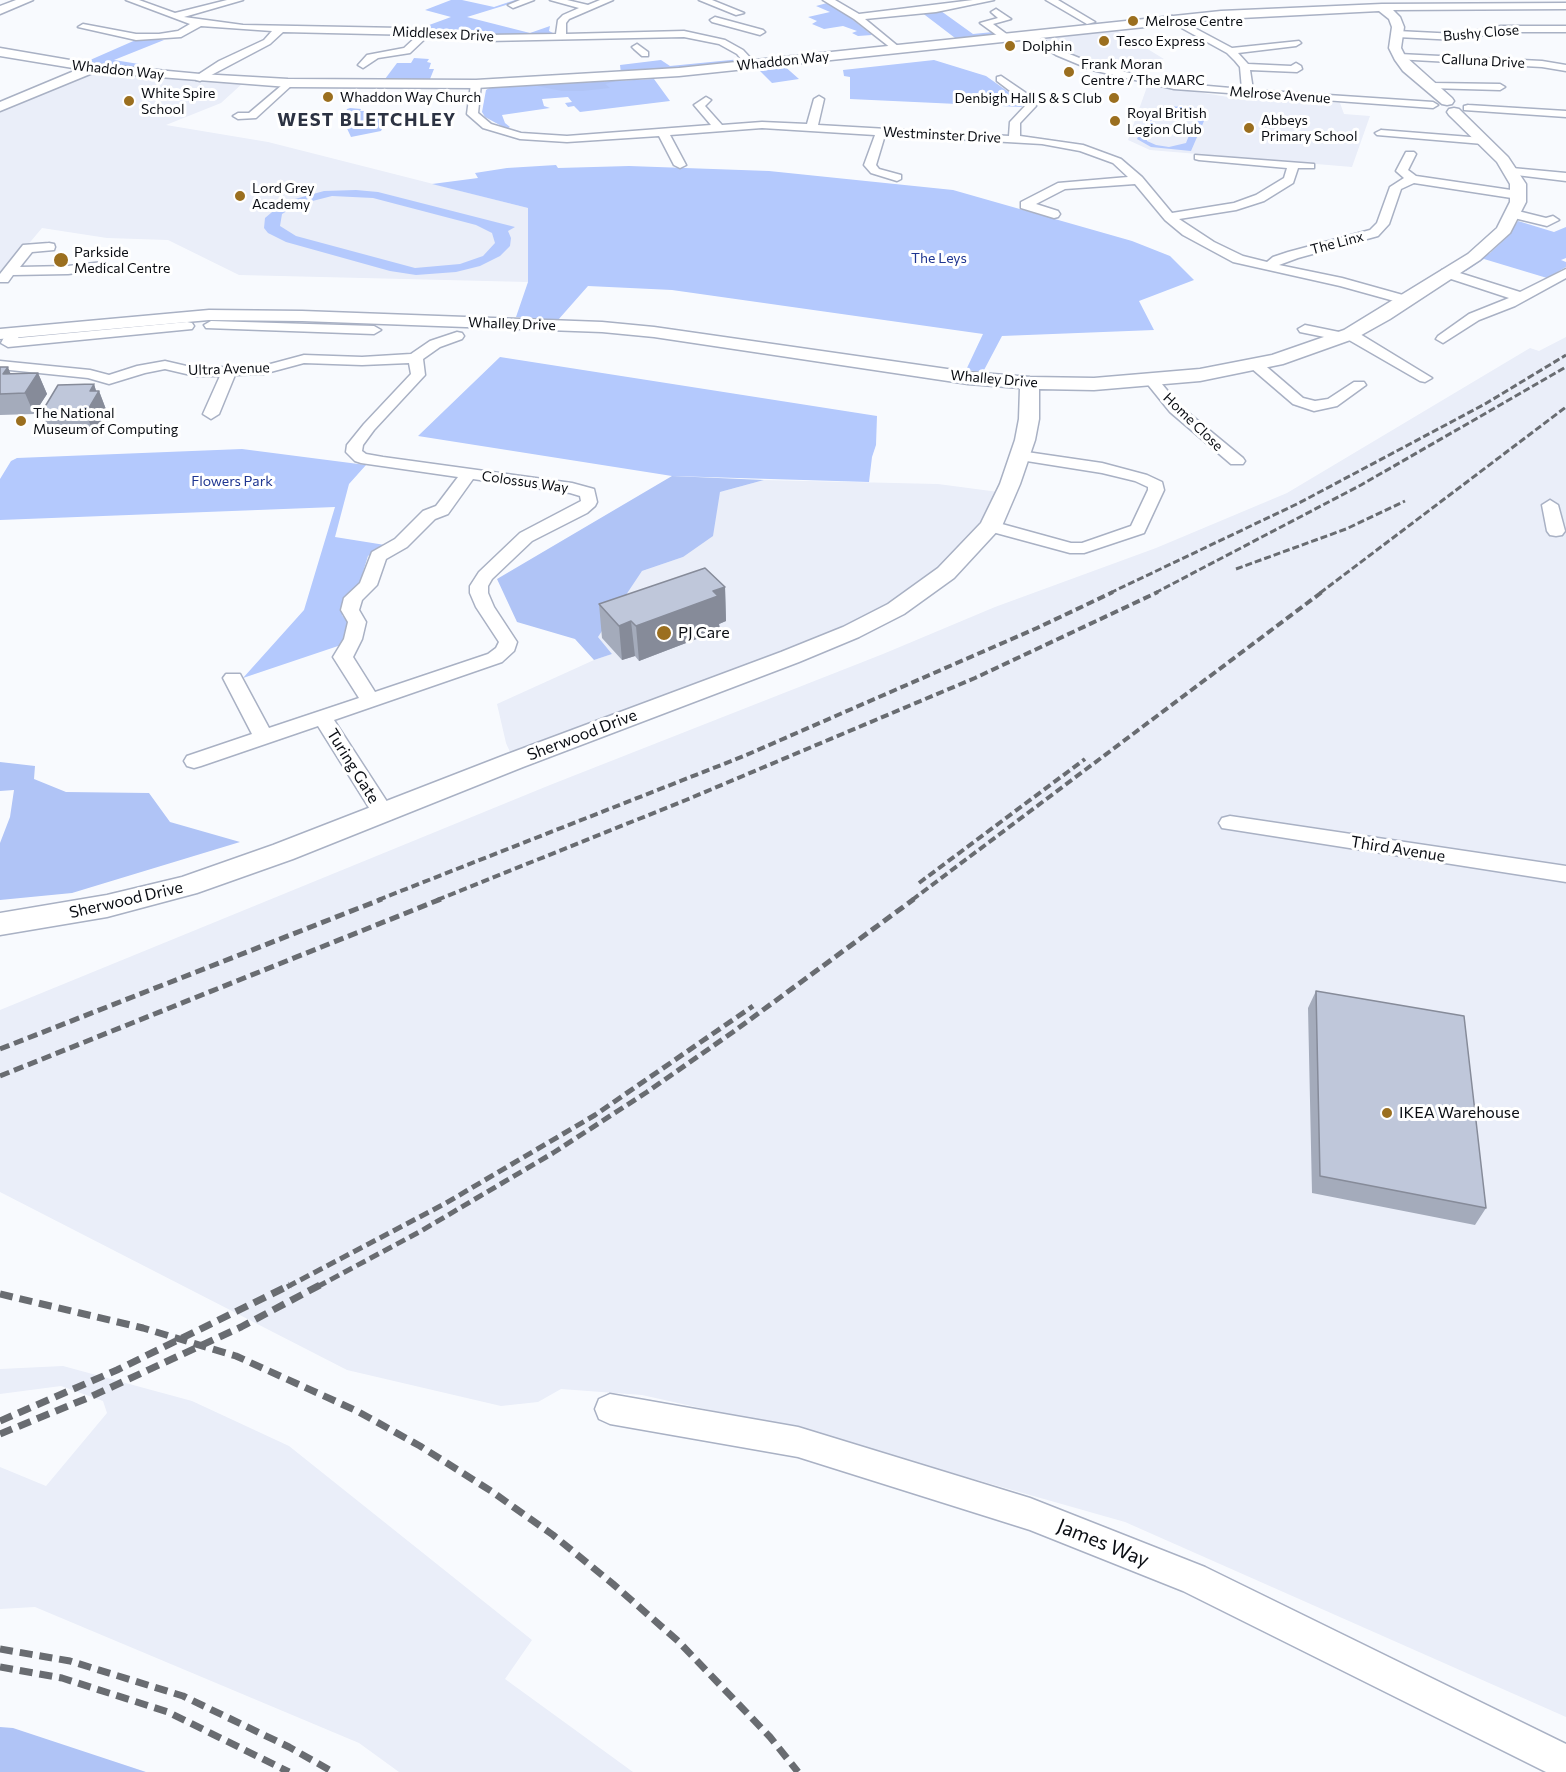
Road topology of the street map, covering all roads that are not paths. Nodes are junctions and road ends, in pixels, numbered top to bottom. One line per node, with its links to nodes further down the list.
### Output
1 (27, 0): 17 (street)
2 (130, 0): 19 (street, Middlesex Drive)
3 (238, 0): 19 (street)
4 (529, 0): 13 (street)
5 (555, 0): 15 (street)
6 (608, 0): 15 (street)
7 (704, 0): 27 (street)
8 (828, 0): 20 (street)
9 (989, 0): 20 (street)
10 (1073, 0): 11 (street)
11 (1054, 1): 22 (street)
12 (1449, 3): 14 (street, Whaddon Way); 16 (street, Whaddon Way)
13 (513, 5)
14 (1566, 6)
15 (586, 7): 32 (street)
16 (1382, 7): 21 (street, Whaddon Way); 30 (street)
17 (0, 10)
18 (996, 12): 33 (street)
19 (174, 16): 23 (street, Middlesex Drive)
20 (857, 17): 35 (street)
21 (1172, 19): 31 (street, Whaddon Way); 37 (street)
22 (1090, 22)
23 (199, 23): 24 (street); 25 (street, Middlesex Drive)
24 (86, 29)
25 (280, 29): 29 (street, Middlesex Drive); 48 (street)
26 (1566, 29): 30 (street, Bushy Close)
27 (760, 32)
28 (651, 33): 32 (street, Middlesex Drive); 36 (street); 41 (street, Middlesex Drive)
29 (425, 34): 32 (street, Middlesex Drive); 42 (street)
30 (1397, 34): 39 (street)
31 (1028, 35): 33 (street, Whaddon Way); 54 (street, Melrose Avenue)
32 (561, 36)
33 (1005, 37): 35 (street, Whaddon Way)
34 (1296, 43): 37 (street)
35 (896, 49): 41 (street, Whaddon Way)
36 (640, 50)
37 (1230, 51): 44 (street)
38 (0, 52): 46 (street, Whaddon Way)
39 (1399, 57): 40 (street, Calluna Drive); 52 (street, Whalley Drive)
40 (1532, 63): 45 (street, Calluna Drive); 47 (street)
41 (751, 64): 51 (street, Whaddon Way)
42 (363, 65)
43 (1296, 66): 44 (street)
44 (1245, 67): 54 (street)
45 (1566, 68)
46 (93, 69): 48 (street, Whaddon Way); 58 (street)
47 (1540, 77)
48 (200, 78): 50 (street, Whaddon Way)
49 (1001, 79): 67 (street)
50 (288, 83): 51 (street, Whaddon Way); 61 (street)
51 (476, 84): 64 (street, Westminster Drive)
52 (1432, 86): 53 (street); 59 (street, Whalley Drive)
53 (1500, 87)
54 (1248, 93): 57 (street, Melrose Avenue)
55 (706, 99): 62 (street)
56 (819, 99): 63 (street)
57 (1433, 105): 59 (street)
58 (0, 107)
59 (1456, 107): 60 (street); 68 (street, Whalley Drive)
60 (1565, 115)
61 (237, 116)
62 (718, 127): 63 (street, Westminster Drive); 64 (street, Westminster Drive)
63 (812, 128): 65 (street, Westminster Drive)
64 (663, 132): 71 (street)
65 (881, 132): 67 (street, Westminster Drive); 75 (street)
66 (1381, 133): 68 (street)
67 (1014, 139): 78 (street, Westminster Drive)
68 (1484, 141): 74 (street, Whalley Drive)
69 (1410, 154): 77 (street)
70 (1199, 157): 72 (street)
71 (680, 165)
72 (1293, 165): 73 (street); 82 (street)
73 (1310, 166)
74 (1512, 172): 76 (street); 79 (street, Whalley Drive)
75 (897, 177)
76 (1566, 177)
77 (1412, 178): 79 (street); 86 (street, The Linx)
78 (1138, 180): 80 (street); 82 (street, Westminster Drive)
79 (1518, 195): 81 (street, Whalley Drive)
80 (1054, 214)
81 (1514, 214): 83 (street); 88 (street, Whalley Drive)
82 (1169, 216): 86 (street, Westminster Drive)
83 (1553, 220)
84 (49, 247): 87 (street)
85 (103, 266): 87 (street)
86 (1269, 267): 92 (street, Westminster Drive)
87 (9, 272): 90 (street)
88 (1447, 273): 91 (street); 92 (street, Whalley Drive)
89 (1566, 273): 91 (street)
90 (0, 283)
91 (1520, 297): 99 (street)
92 (1405, 300): 97 (street, Whalley Drive)
93 (298, 321): 94 (street, Whalley Drive); 96 (street, Whalley Drive); 100 (street, Whalley Drive); 108 (street, Whalley Drive)
94 (211, 325)
95 (187, 326): 100 (street, Whalley Drive)
96 (374, 330)
97 (1347, 335): 101 (street, Whalley Drive); 101 (street); 106 (street)
98 (457, 336): 102 (street, Ultra Avenue)
99 (1444, 340)
100 (5, 343)
101 (1306, 351): 103 (street, Whalley Drive)
102 (415, 358): 105 (street, Ultra Avenue); 113 (street, Colossus Way)
103 (1256, 364): 107 (street, Whalley Drive); 109 (street)
104 (0, 365): 105 (street, Ultra Avenue)
105 (229, 371): 110 (street)
106 (1425, 378)
107 (1152, 381): 108 (street, Whalley Drive); 112 (street, Home Close)
108 (1030, 383): 111 (street, Sherwood Drive)
109 (1359, 385)
110 (211, 414)
111 (1020, 456): 114 (street, Sherwood Drive); 114 (street)
112 (1237, 461)
113 (469, 473): 116 (street); 116 (street, Colossus Way)
114 (991, 526): 120 (street, Sherwood Drive)
115 (233, 678): 118 (street)
116 (370, 700): 117 (street, Colossus Way)
117 (322, 717): 118 (street, Colossus Way); 120 (street, Turing Gate)
118 (264, 737): 119 (street, Colossus Way)
119 (194, 761)
120 (384, 814): 123 (street, Sherwood Drive)
121 (1230, 823): 122 (street, Third Avenue)
122 (1566, 874)
123 (0, 924)
124 (610, 1409): 125 (street, James Way)
125 (1566, 1763)

